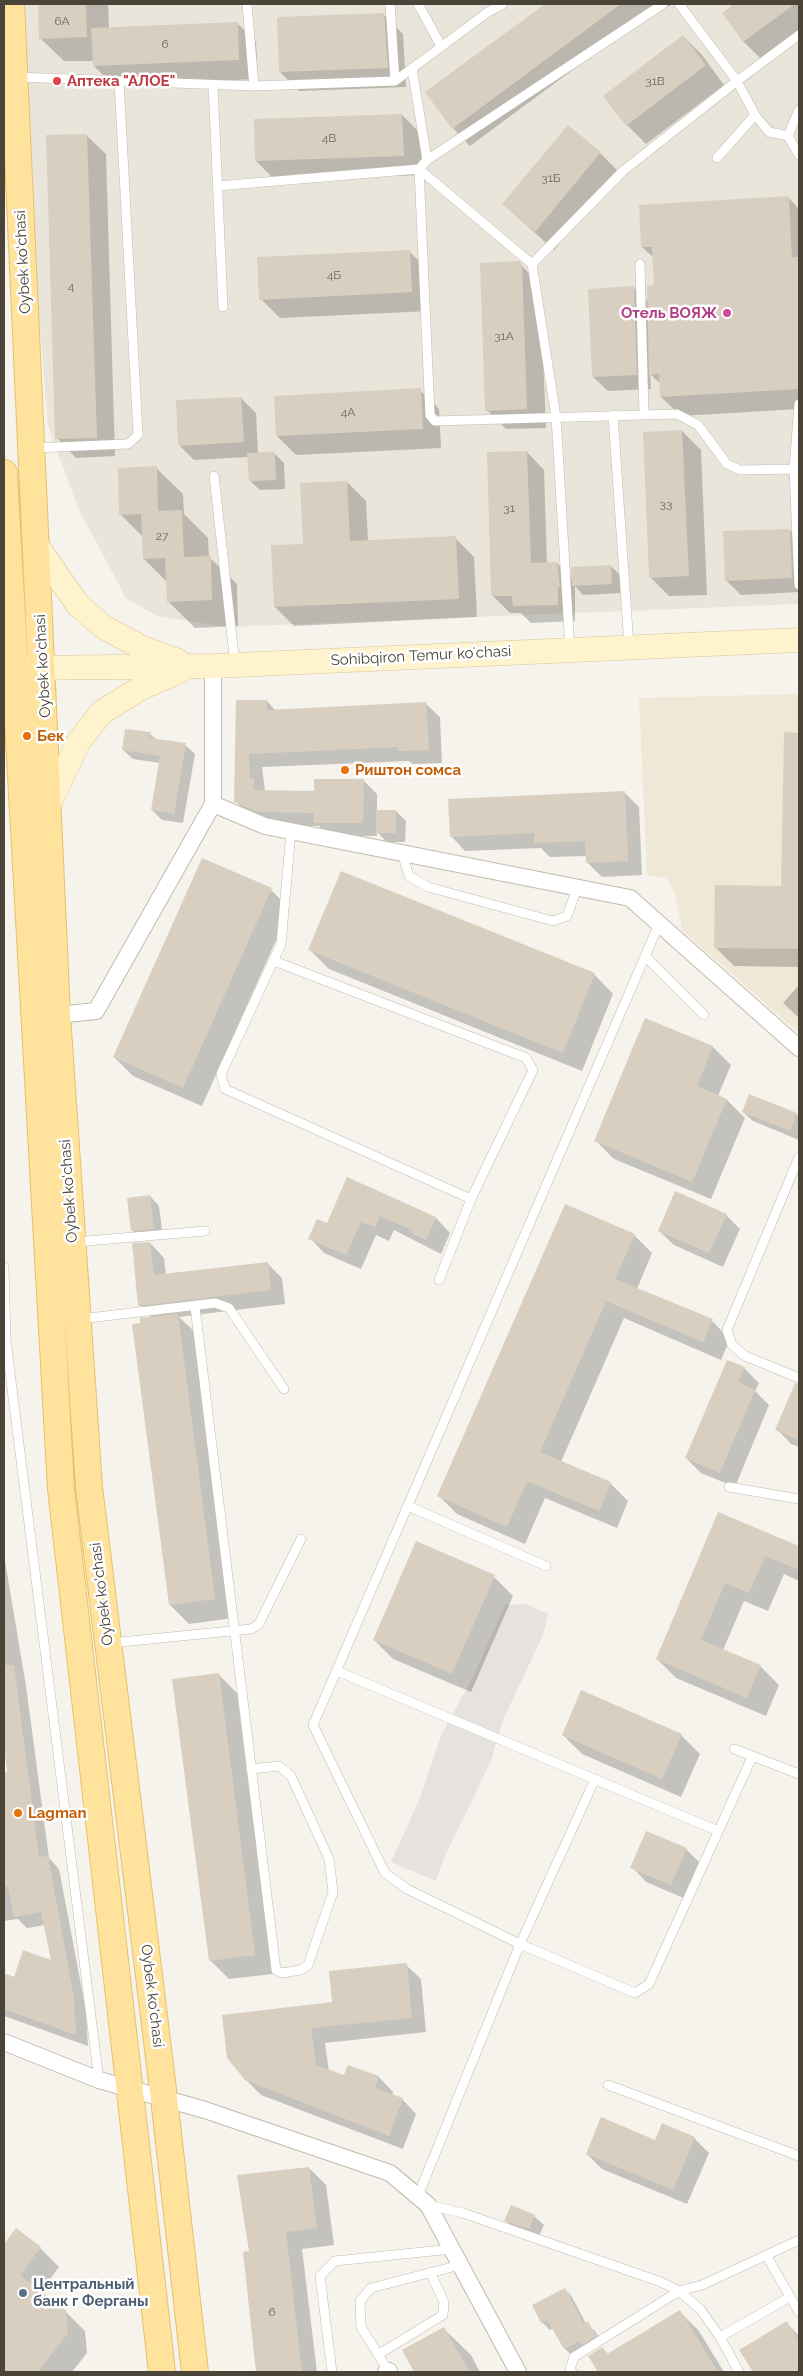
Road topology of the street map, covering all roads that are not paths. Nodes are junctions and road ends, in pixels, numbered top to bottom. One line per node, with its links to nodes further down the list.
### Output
1 (11, 4): 12 (main road, Oybek ko‘chasi)
2 (248, 4): 17 (lane)
3 (390, 4): 14 (lane)
4 (418, 4): 10 (lane)
5 (504, 4): 8 (lane)
6 (662, 4): 23 (lane)
7 (679, 4): 15 (lane)
8 (488, 8): 10 (lane)
9 (799, 35): 15 (lane)
10 (440, 46): 11 (lane)
11 (412, 68): 14 (lane); 23 (lane)
12 (14, 77): 13 (lane); 33 (main road, Oybek ko‘chasi)
13 (120, 81): 16 (lane); 33 (lane)
14 (395, 81): 17 (lane)
15 (737, 81): 19 (lane); 26 (lane)
16 (213, 84): 17 (lane); 25 (lane)
17 (254, 86)
18 (799, 110): 20 (lane)
19 (755, 115): 20 (lane); 22 (lane)
20 (788, 136): 21 (lane)
21 (799, 155)
22 (717, 158)
23 (426, 160): 24 (lane)
24 (419, 170): 25 (lane); 26 (lane); 32 (lane)
25 (217, 186): 28 (lane)
26 (532, 264): 32 (lane)
27 (640, 264): 30 (lane)
28 (223, 307)
29 (799, 406): 34 (lane)
30 (644, 414): 31 (lane); 34 (lane)
31 (613, 415): 32 (lane); 40 (lane)
32 (556, 417): 41 (lane)
33 (33, 448): 37 (main road, Oybek ko‘chasi)
34 (794, 469): 38 (lane)
35 (4, 473): 43 (main road, Oybek ko‘chasi)
36 (214, 476): 42 (lane)
37 (37, 546): 42 (main road); 44 (main road, Oybek ko‘chasi)
38 (799, 585)
39 (799, 640): 40 (main road, Sohibqiron Temur koʻchasi)
40 (629, 647): 41 (main road, Sohibqiron Temur koʻchasi)
41 (570, 650): 42 (main road, Sohibqiron Temur koʻchasi)
42 (213, 666): 44 (main road, Sohibqiron Temur koʻchasi); 45 (main road); 46 (street)
43 (8, 668): 44 (main road, Sohibqiron Temur koʻchasi); 84 (main road, Oybek ko‘chasi)
44 (43, 668): 45 (main road, Oybek ko‘chasi)
45 (49, 804): 53 (main road, Oybek ko‘chasi)
46 (213, 804): 47 (street); 53 (street)
47 (291, 831): 48 (street); 52 (lane)
48 (402, 853): 49 (street); 49 (lane)
49 (577, 888): 50 (street)
50 (659, 924): 51 (lane); 55 (street)
51 (645, 956): 54 (lane); 68 (lane)
52 (274, 960): 57 (lane); 57 (lane)
53 (57, 1015): 59 (main road, Oybek ko‘chasi)
54 (704, 1015)
55 (799, 1048)
56 (799, 1157): 64 (lane)
57 (471, 1199): 61 (lane)
58 (205, 1231): 59 (lane)
59 (72, 1242): 63 (main road, Oybek ko‘chasi)
60 (4, 1267): 82 (lane)
61 (438, 1280)
62 (195, 1307): 63 (lane); 65 (lane); 71 (lane)
63 (77, 1320): 72 (main road, Oybek ko‘chasi)
64 (799, 1378)
65 (284, 1390)
66 (729, 1487): 67 (lane)
67 (799, 1499)
68 (408, 1506): 70 (lane); 73 (lane)
69 (301, 1539): 71 (lane)
70 (546, 1566)
71 (234, 1630): 72 (lane); 76 (lane)
72 (108, 1643): 85 (main road, Oybek ko‘chasi)
73 (337, 1670): 78 (lane); 80 (lane)
74 (734, 1749): 75 (lane)
75 (752, 1756): 77 (lane); 79 (lane)
76 (251, 1770): 76 (lane)
77 (799, 1774)
78 (595, 1779): 79 (lane); 80 (lane)
79 (718, 1831): 80 (lane)
80 (520, 1944): 87 (lane)
81 (4, 2042): 82 (street)
82 (99, 2080): 84 (street)
83 (608, 2085): 86 (lane)
84 (132, 2090): 85 (street); 98 (main road, Oybek ko‘chasi)
85 (164, 2098): 87 (street); 99 (main road, Oybek ko‘chasi)
86 (799, 2156)
87 (423, 2201): 89 (street); 93 (lane)
88 (799, 2240): 90 (lane)
89 (452, 2249): 91 (street); 100 (lane)
90 (766, 2256): 93 (lane); 94 (lane)
91 (460, 2265): 92 (lane); 102 (street)
92 (430, 2272): 97 (lane); 97 (lane)
93 (679, 2291): 96 (lane); 103 (lane)
94 (790, 2297): 95 (lane); 96 (lane)
95 (799, 2312)
96 (720, 2337): 104 (lane)
97 (379, 2354): 101 (lane)
98 (162, 2372)
99 (195, 2372)
100 (332, 2372)
101 (388, 2372)
102 (518, 2372)
103 (572, 2372)
104 (740, 2372)

